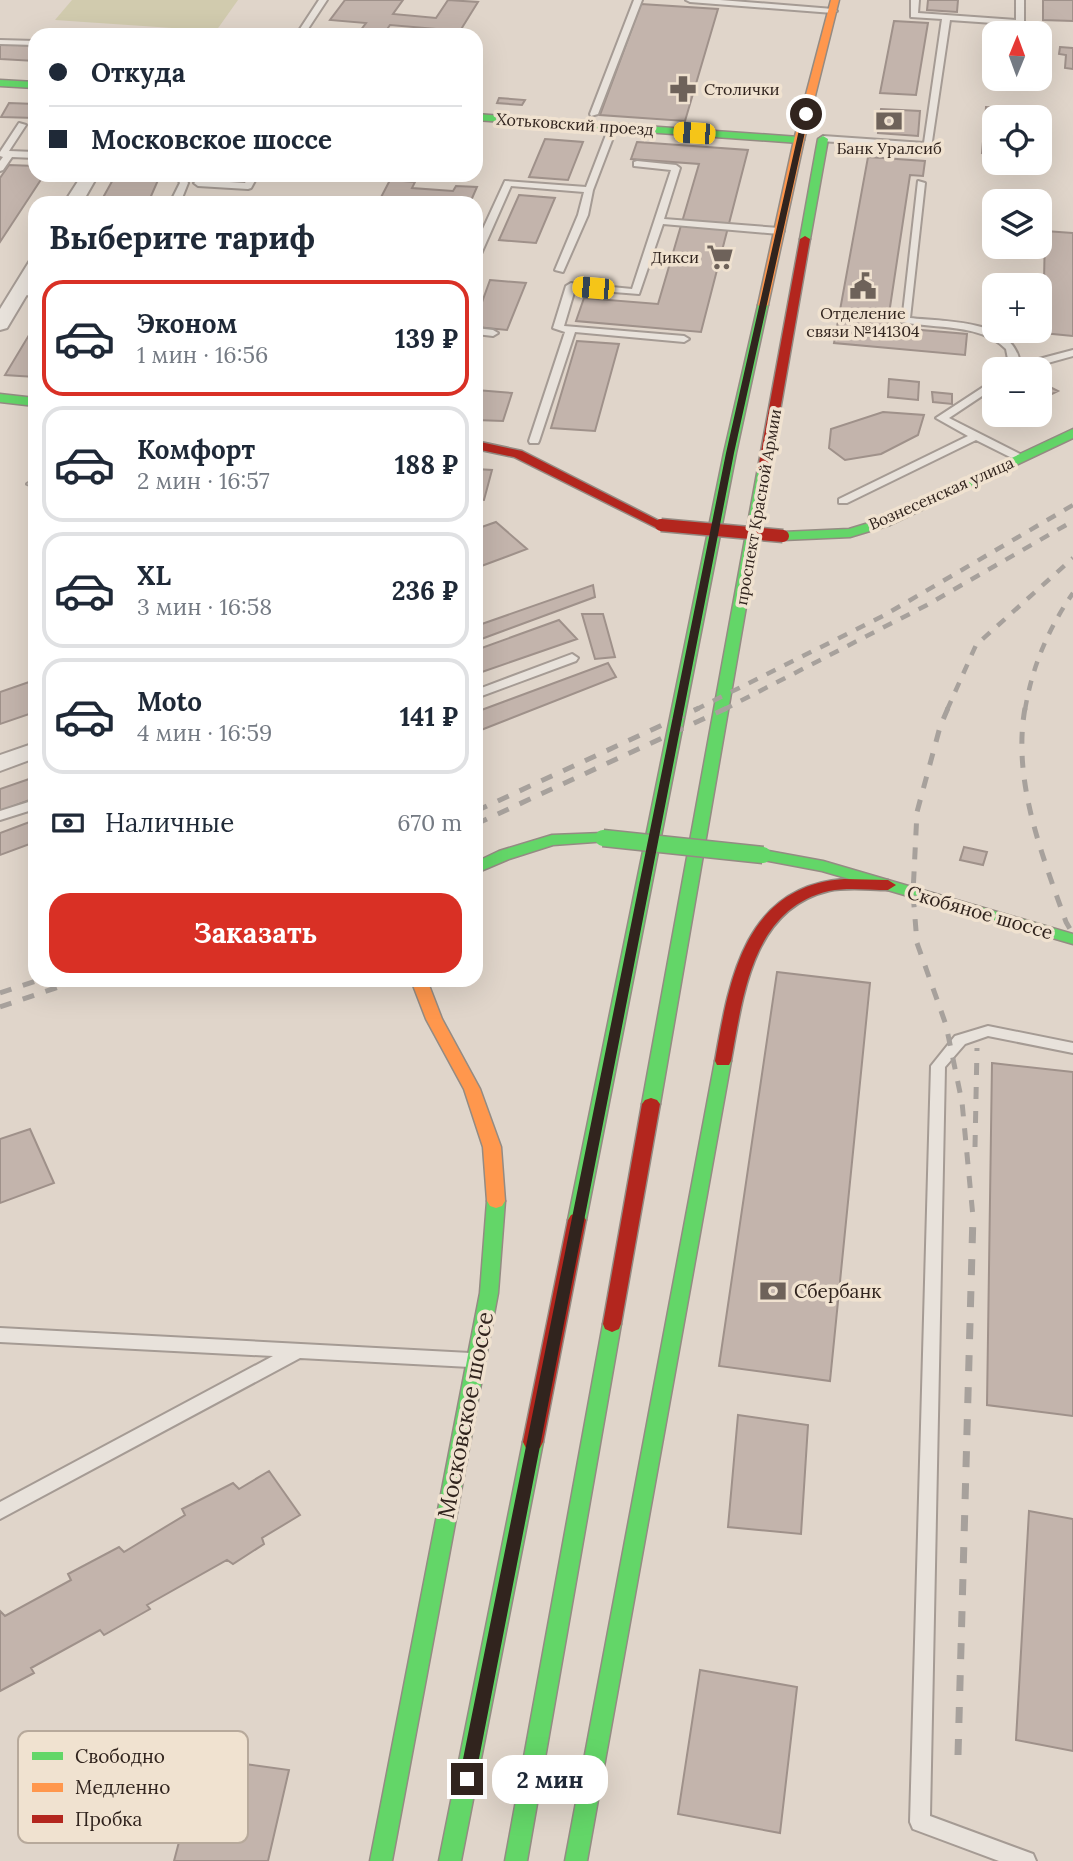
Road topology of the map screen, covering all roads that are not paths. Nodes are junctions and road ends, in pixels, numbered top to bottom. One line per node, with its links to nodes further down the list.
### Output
1 (323, 0): 9 (lane)
2 (638, 0): 15 (lane)
3 (690, 0): 7 (lane)
4 (847, 0): 12 (main road)
5 (915, 0): 8 (lane)
6 (1020, 0): 8 (lane)
7 (834, 6): 20 (main road, проспект Красной Армии)
8 (946, 19): 19 (lane)
9 (305, 28)
10 (0, 42): 11 (lane)
11 (28, 43)
12 (838, 55)
13 (0, 83): 14 (main road)
14 (28, 85)
15 (594, 114)
16 (483, 118): 18 (main road, Хотьковский проезд)
17 (22, 125): 21 (lane)
18 (613, 127): 20 (main road, Хотьковский проезд); 28 (lane)
19 (824, 132): 68 (main road, проспект Красной Армии)
20 (799, 140): 30 (main road, проспект Красной Армии)
21 (9, 154): 22 (lane); 24 (lane)
22 (28, 155)
23 (637, 164): 29 (lane)
24 (0, 168)
25 (250, 182): 26 (lane)
26 (198, 183)
27 (921, 183): 40 (lane)
28 (589, 190): 31 (lane); 32 (lane)
29 (659, 221): 30 (lane); 35 (lane)
30 (779, 231): 67 (main road, проспект Красной Армии)
31 (483, 239)
32 (560, 270)
33 (27, 292): 34 (street)
34 (0, 324)
35 (571, 330): 38 (lane); 47 (lane)
36 (483, 332): 37 (lane)
37 (493, 333)
38 (684, 339)
39 (1073, 353): 41 (lane)
40 (1013, 357)
41 (1052, 359)
42 (982, 391): 46 (lane)
43 (0, 398): 44 (main road)
44 (28, 401)
45 (1073, 433): 49 (main road, Вознесенская улица)
46 (976, 436): 49 (lane); 50 (lane)
47 (534, 441)
48 (483, 446): 49 (main road, Вознесенская улица, bridge)
49 (1020, 458)
50 (843, 501)
51 (572, 658): 52 (lane)
52 (483, 691)
53 (28, 753): 54 (street)
54 (0, 763)
55 (28, 806): 56 (lane)
56 (0, 816)
57 (483, 865): 58 (main road, Скобяное шоссе, bridge)
58 (888, 885): 59 (main road, Скобяное шоссе); 69 (main road)
59 (1073, 939)
60 (422, 987): 64 (main road, Московское шоссе)
61 (1073, 1048): 70 (lane)
62 (0, 1335): 63 (lane)
63 (298, 1352): 64 (lane); 65 (lane)
64 (476, 1360): 66 (main road, Московское шоссе)
65 (0, 1511)
66 (380, 1861)
67 (450, 1861)
68 (516, 1861)
69 (576, 1861)
70 (1026, 1861)

